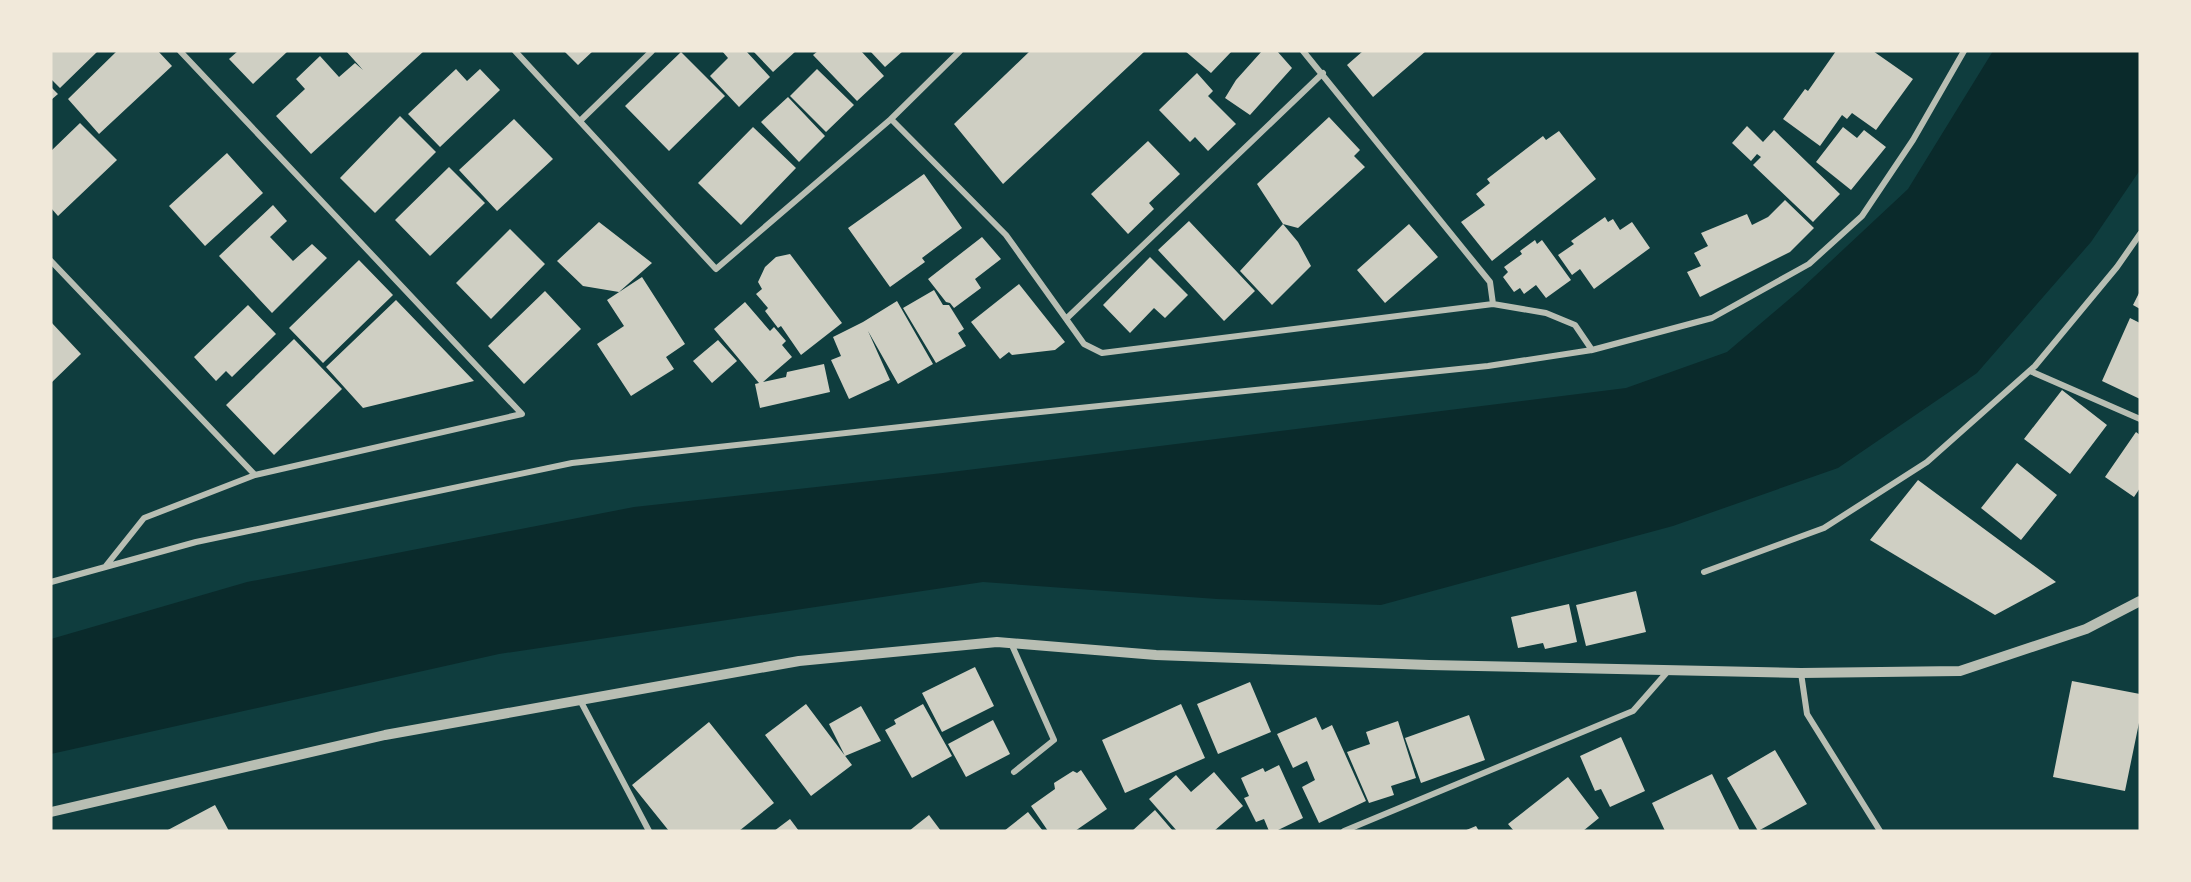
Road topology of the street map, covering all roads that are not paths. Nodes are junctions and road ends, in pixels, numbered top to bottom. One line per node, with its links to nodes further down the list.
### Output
1 (180, 51): 17 (street)
2 (515, 51): 9 (street)
3 (652, 51): 9 (street)
4 (960, 51): 8 (street)
5 (1304, 51): 7 (street)
6 (1964, 51): 14 (street)
7 (1323, 73): 12 (street); 13 (street)
8 (891, 119): 9 (street); 13 (street)
9 (580, 121)
10 (2140, 234): 15 (street)
11 (51, 261): 17 (street)
12 (1493, 304): 13 (street); 14 (street)
13 (1066, 319)
14 (1592, 350): 18 (street)
15 (2030, 371): 16 (street); 19 (street)
16 (2140, 419)
17 (255, 475): 18 (street)
18 (105, 567): 20 (street)
19 (1704, 572)
20 (51, 582)
21 (2140, 601): 24 (street)
22 (1010, 643): 23 (street); 25 (street); 26 (street)
23 (1669, 670): 24 (street); 29 (street)
24 (1801, 673): 30 (street)
25 (580, 700): 27 (street); 28 (street)
26 (1014, 772)
27 (51, 812)
28 (649, 831)
29 (1344, 831)
30 (1880, 831)

